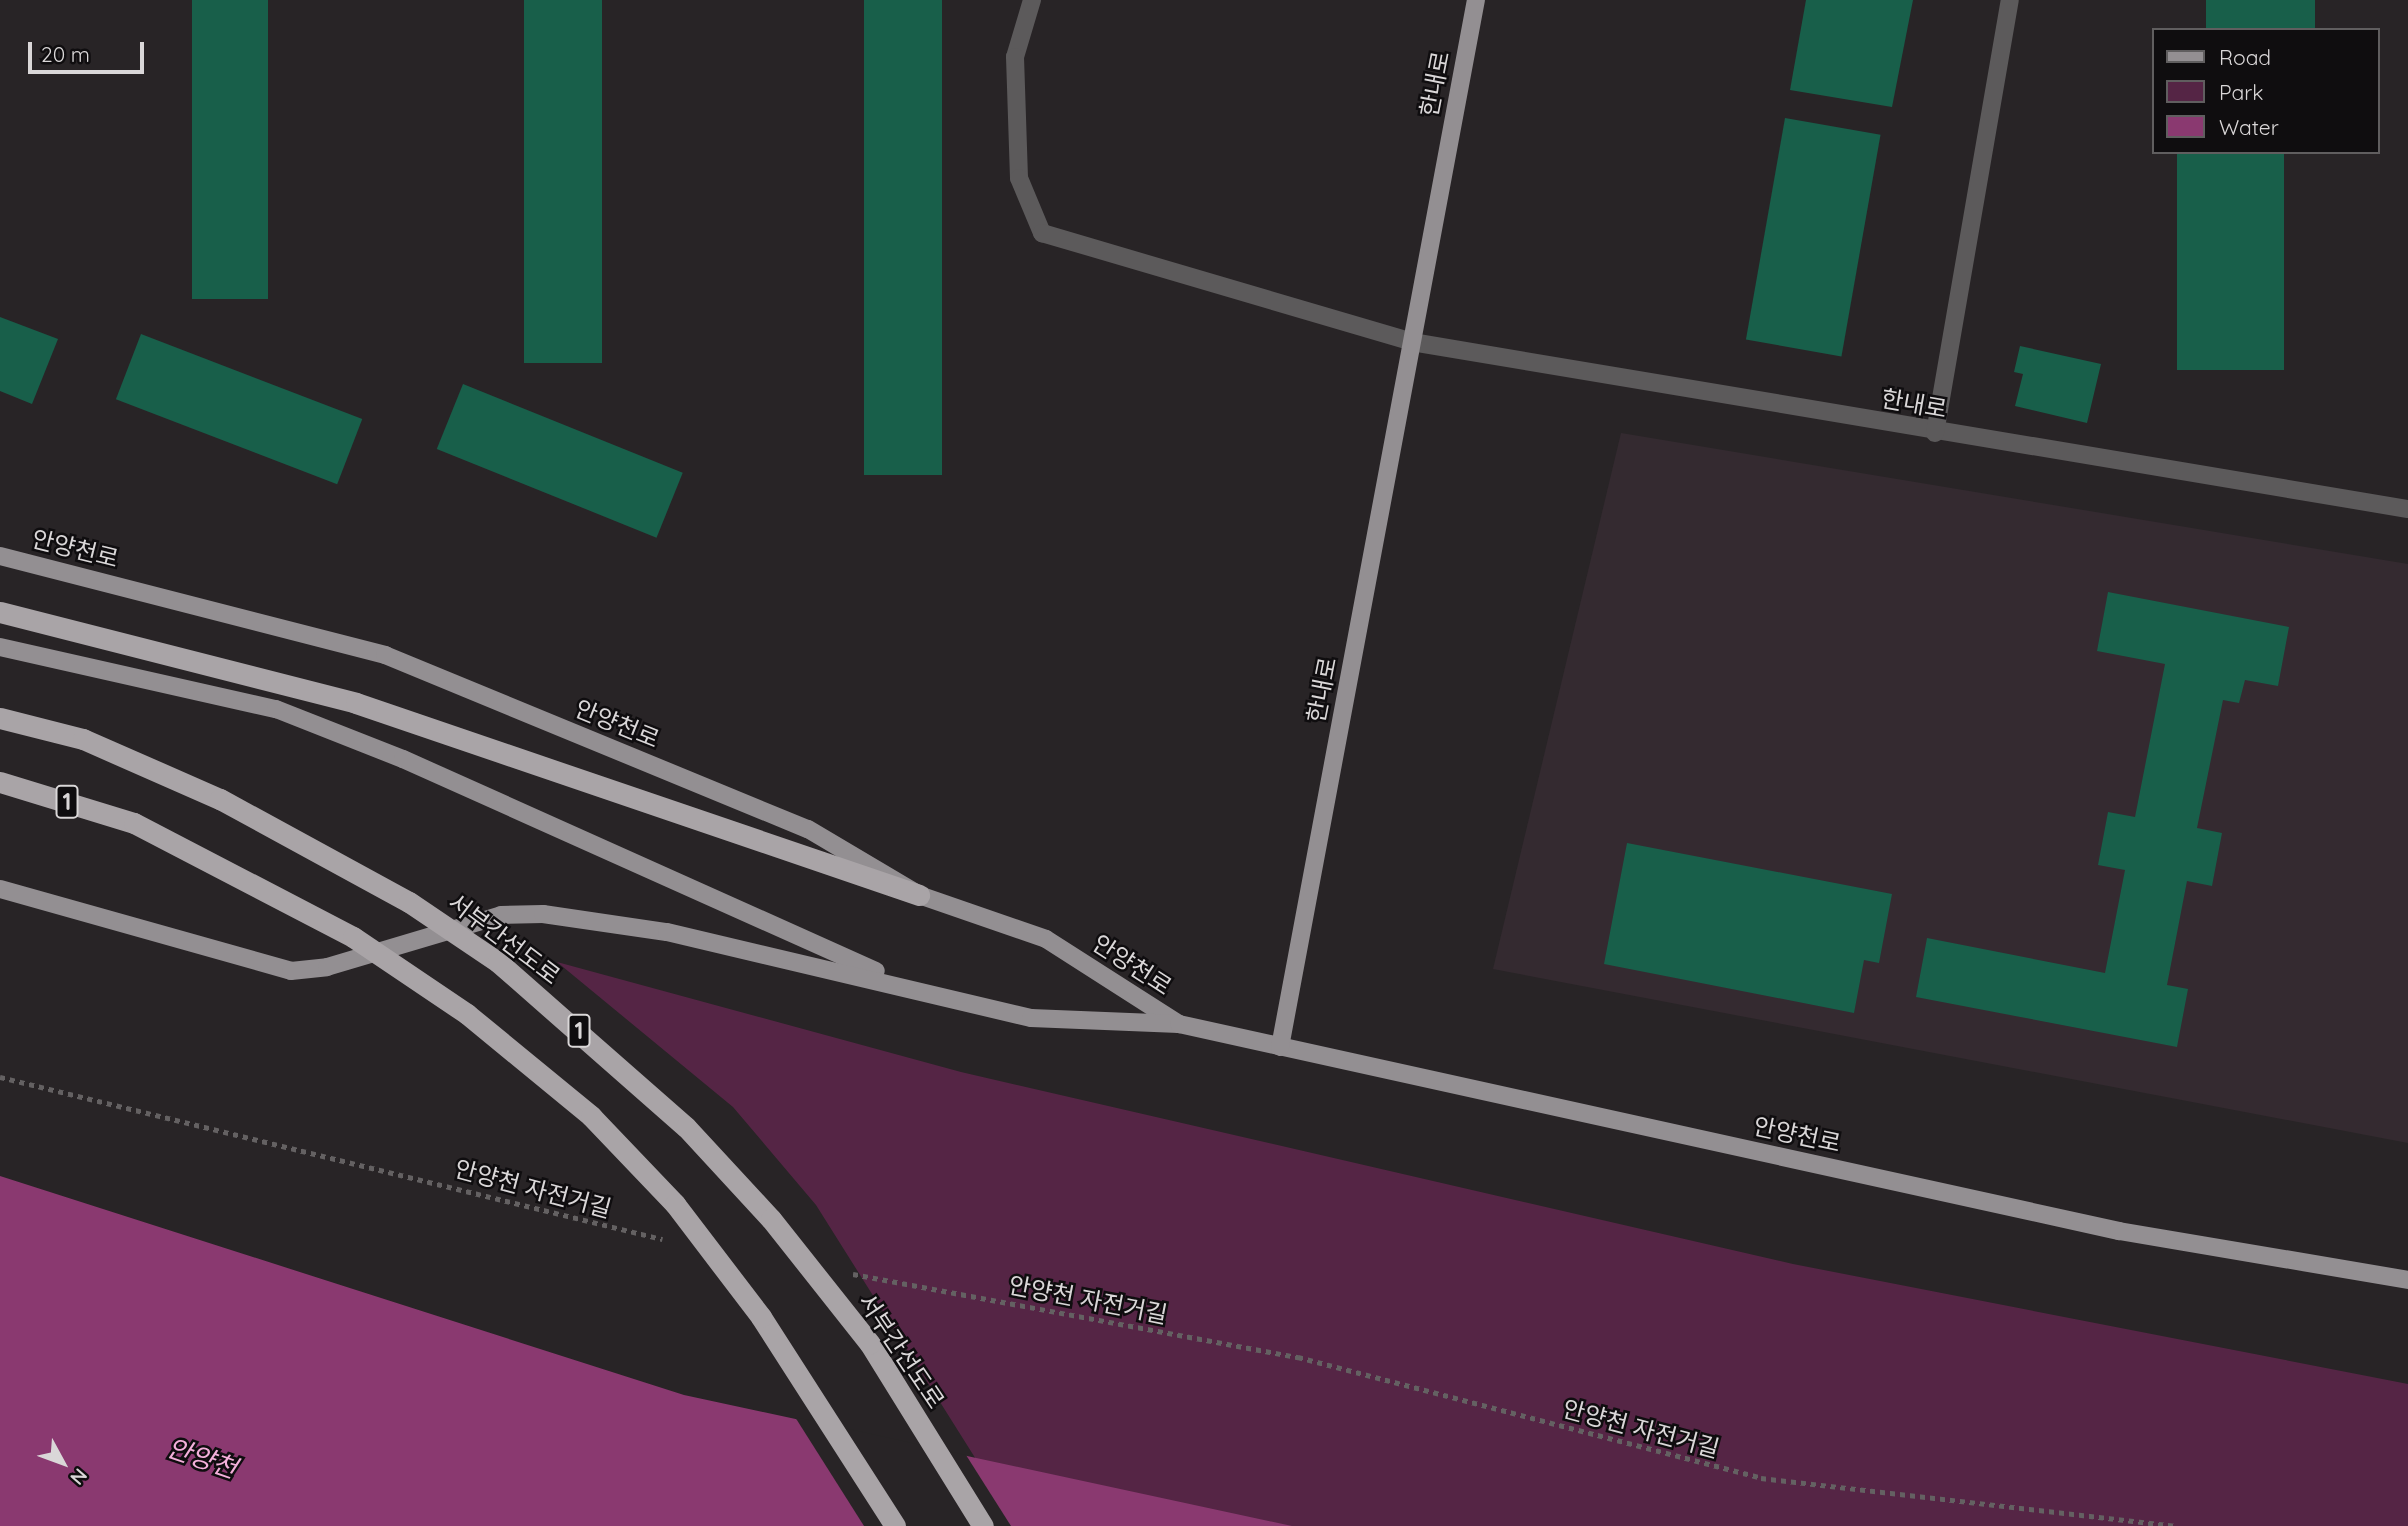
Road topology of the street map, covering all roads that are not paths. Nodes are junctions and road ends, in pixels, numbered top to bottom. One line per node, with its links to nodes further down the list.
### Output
1 (1032, 0): 4 (street)
2 (1476, 0): 4 (main road, 한내로)
3 (2010, 0): 5 (street)
4 (1412, 342): 5 (street, 한내로); 16 (main road, 한내로)
5 (1935, 433): 6 (street, 한내로)
6 (2408, 509)
7 (0, 556): 13 (main road, 안양천로)
8 (0, 612): 13 (highway)
9 (0, 647): 14 (main road)
10 (0, 718): 19 (highway, 서부간선도로 / 1, bridge)
11 (0, 782): 18 (highway, 1, bridge)
12 (0, 889): 14 (main road, 안양천로)
13 (919, 895): 15 (main road, 안양천로)
14 (910, 986): 15 (main road, 안양천로)
15 (1179, 1024): 16 (main road, 안양천로)
16 (1280, 1046): 17 (main road, 안양천로)
17 (2408, 1280)
18 (895, 1526)
19 (983, 1526)

